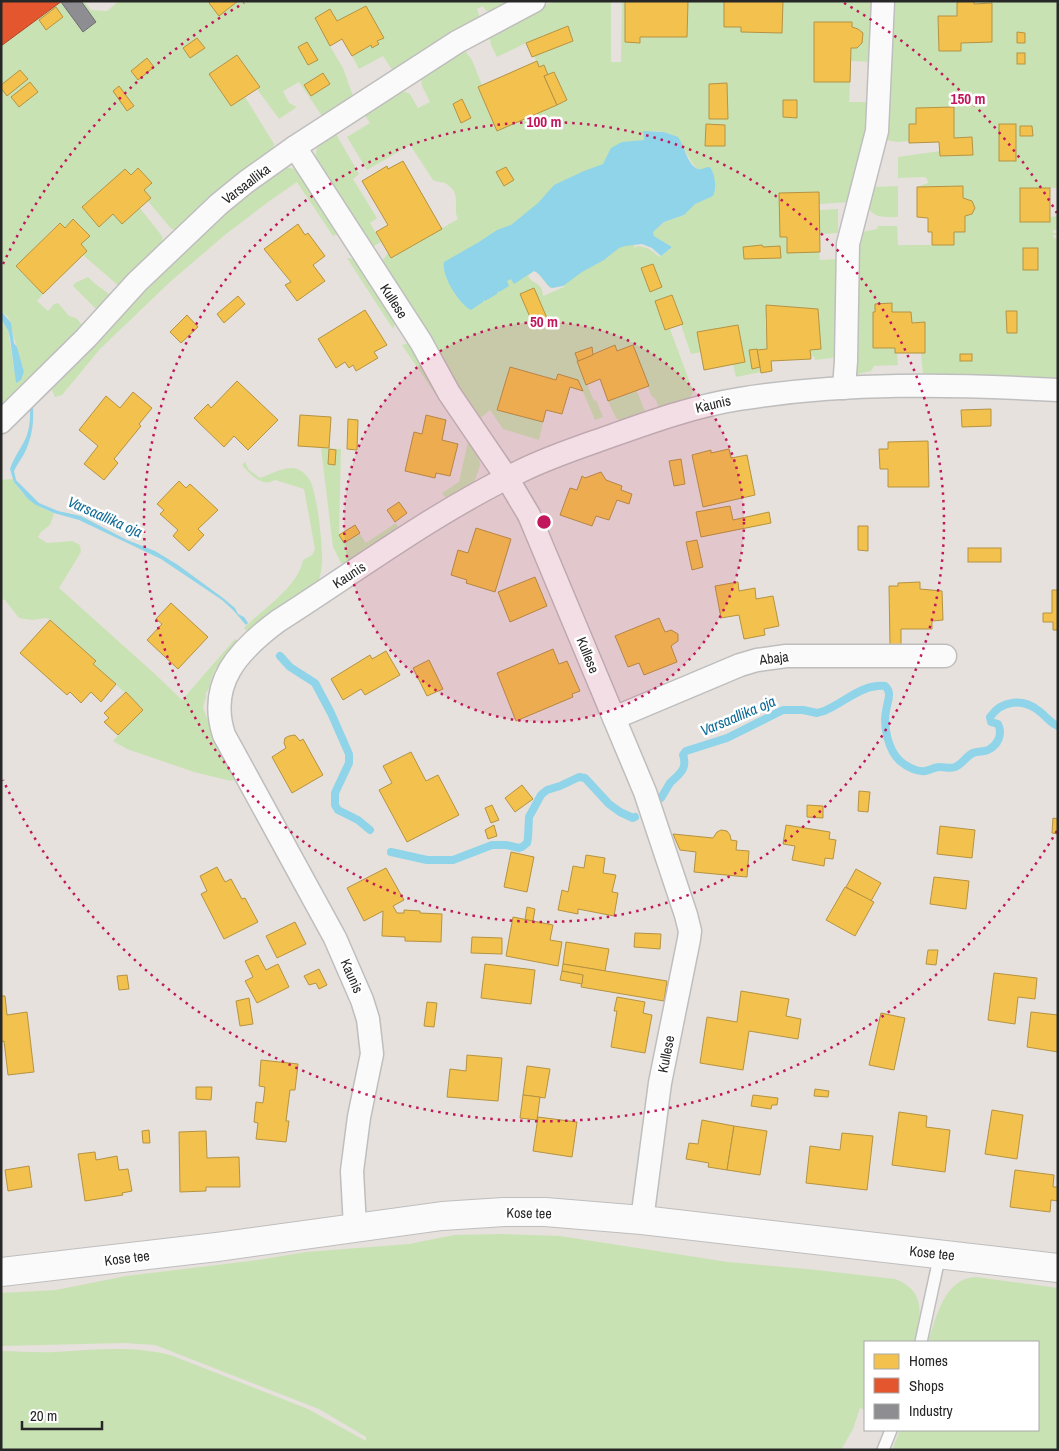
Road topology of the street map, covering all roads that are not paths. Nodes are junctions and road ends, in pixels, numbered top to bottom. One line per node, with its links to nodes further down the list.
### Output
1 (534, 1): 3 (street, Varsaallika)
2 (883, 1): 4 (street)
3 (295, 147): 6 (street, Varsaallika); 7 (street, Kullese)
4 (844, 388): 5 (street, Kaunis); 7 (street, Kaunis)
5 (1058, 390)
6 (1, 422)
7 (507, 478): 9 (street, Kullese); 11 (street, Kaunis)
8 (945, 656): 9 (street, Abaja)
9 (614, 718): 10 (street, Kullese)
10 (642, 1220): 11 (main road, Kose tee); 12 (main road, Kose tee)
11 (355, 1227): 14 (main road, Kose tee)
12 (940, 1254): 13 (main road, Kose tee); 15 (lane)
13 (1058, 1268)
14 (1, 1272)
15 (920, 1341)
16 (891, 1431): 17 (lane)
17 (883, 1450)

